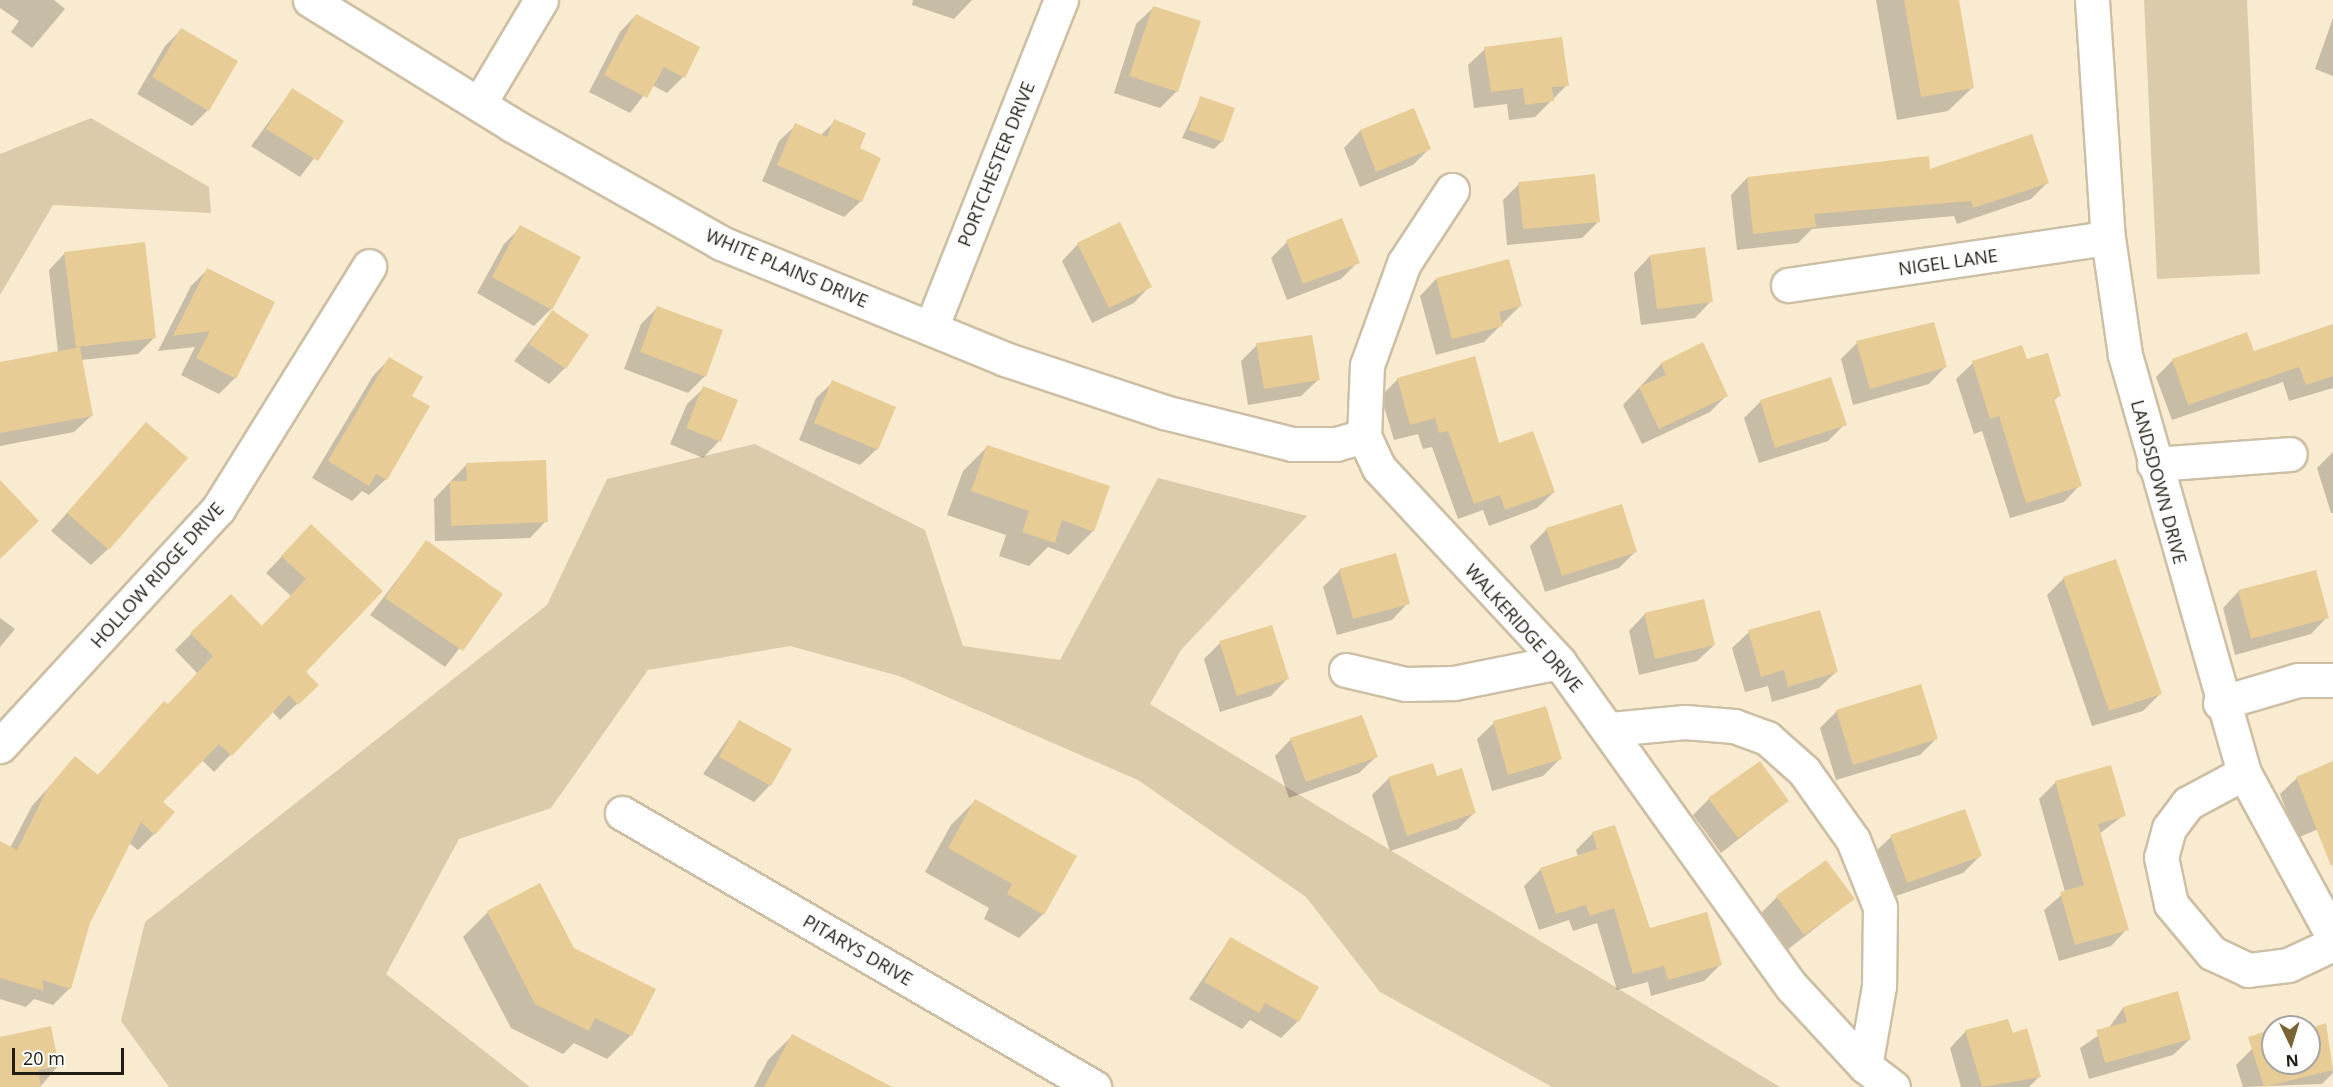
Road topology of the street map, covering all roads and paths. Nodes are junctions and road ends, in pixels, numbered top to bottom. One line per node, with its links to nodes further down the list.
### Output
1 (310, 0): 5 (street, WHITE PLAINS DRIVE)
2 (541, 0): 5 (street)
3 (1061, 0): 10 (street, PORTCHESTER DRIVE)
4 (2092, 0): 7 (street, LANDSDOWN DRIVE)
5 (479, 104): 10 (street, WHITE PLAINS DRIVE)
6 (1452, 190): 11 (street, WALKERIDGE DRIVE)
7 (2108, 238): 9 (street, NIGEL LANE); 13 (street, LANDSDOWN DRIVE)
8 (369, 266): 19 (street, HOLLOW RIDGE DRIVE)
9 (1788, 285)
10 (931, 328): 11 (street, WHITE PLAINS DRIVE)
11 (1364, 436): 14 (street, WALKERIDGE DRIVE)
12 (2290, 454): 13 (street)
13 (2154, 464): 17 (street, LANDSDOWN DRIVE)
14 (1559, 662): 15 (street); 18 (street, WALKERIDGE DRIVE)
15 (1346, 670)
16 (2333, 680): 17 (street)
17 (2220, 703): 20 (street, LANDSDOWN DRIVE)
18 (1611, 729): 24 (street, WALKERIDGE DRIVE); 24 (street)
19 (0, 746)
20 (2244, 773): 22 (street, LANDSDOWN DRIVE); 23 (street)
21 (622, 813): 25 (street, PITARYS DRIVE)
22 (2333, 936)
23 (2333, 944)
24 (1865, 1066): 26 (street, WALKERIDGE DRIVE)
25 (1094, 1087)
26 (1893, 1087)

